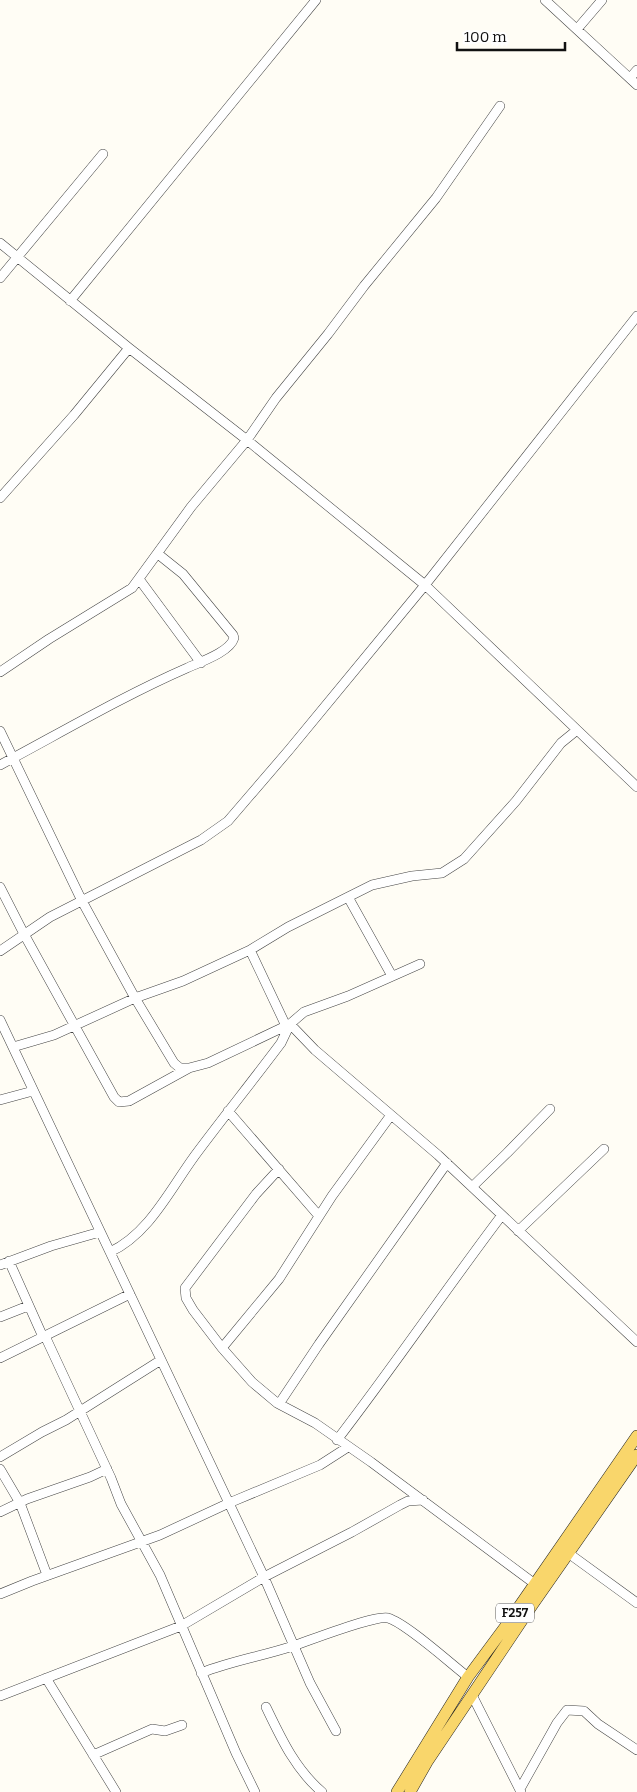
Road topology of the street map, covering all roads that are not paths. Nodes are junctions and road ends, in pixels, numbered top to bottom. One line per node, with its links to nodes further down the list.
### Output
1 (316, 0): 12 (street)
2 (545, 0): 4 (street)
3 (602, 0): 4 (street)
4 (578, 28): 6 (street)
5 (637, 70): 6 (street)
6 (633, 82)
7 (500, 106): 15 (street)
8 (103, 154): 10 (street)
9 (0, 243): 10 (street)
10 (17, 257): 11 (street); 12 (street)
11 (0, 278)
12 (70, 301): 14 (street)
13 (637, 316): 19 (street)
14 (129, 348): 15 (street); 16 (street)
15 (247, 440): 17 (street); 19 (street)
16 (0, 498)
17 (158, 554): 18 (street); 20 (street)
18 (139, 579): 20 (street); 21 (street)
19 (424, 585): 22 (street); 29 (street)
20 (200, 663): 24 (street)
21 (0, 672)
22 (577, 730): 26 (street); 28 (street)
23 (0, 732): 24 (street)
24 (13, 759): 25 (street); 29 (street)
25 (0, 765)
26 (637, 787)
27 (0, 887): 30 (street)
28 (348, 896): 31 (street); 34 (street)
29 (82, 901): 30 (street); 35 (street)
30 (24, 934): 32 (street); 38 (street)
31 (250, 950): 35 (street); 37 (street)
32 (0, 951)
33 (420, 964): 34 (street)
34 (392, 976): 37 (street)
35 (135, 998): 38 (street); 40 (street)
36 (0, 1020): 39 (street)
37 (288, 1025): 40 (street); 44 (street); 45 (street)
38 (74, 1026): 39 (street); 40 (street)
39 (13, 1047): 41 (street)
40 (189, 1068)
41 (34, 1091): 42 (street); 53 (street)
42 (0, 1100)
43 (550, 1109): 49 (street)
44 (228, 1111): 48 (street); 54 (street)
45 (392, 1115): 47 (street); 51 (street)
46 (604, 1149): 52 (street)
47 (447, 1163): 49 (street); 64 (street)
48 (279, 1169): 51 (street); 61 (street)
49 (472, 1186): 50 (street)
50 (502, 1215): 52 (street); 67 (street)
51 (319, 1216): 61 (street)
52 (518, 1231): 60 (street)
53 (100, 1232): 54 (street); 55 (street)
54 (110, 1252): 56 (street)
55 (4, 1263): 57 (street)
56 (130, 1294): 59 (street); 63 (street)
57 (28, 1306): 58 (street); 59 (street)
58 (0, 1317)
59 (44, 1336): 62 (street); 65 (street)
60 (637, 1342)
61 (222, 1348): 64 (street)
62 (0, 1358)
63 (161, 1360): 65 (street); 75 (street)
64 (279, 1404): 67 (street)
65 (79, 1411): 70 (street); 72 (street)
66 (637, 1436): 78 (main road, F257)
67 (337, 1440): 68 (street)
68 (348, 1448): 73 (street); 75 (street)
69 (637, 1455): 78 (main road, F257)
70 (0, 1457)
71 (0, 1469): 74 (street)
72 (107, 1469): 74 (street); 77 (street)
73 (423, 1500): 80 (street); 81 (street)
74 (20, 1503): 76 (street); 79 (street)
75 (229, 1503): 77 (street); 80 (street)
76 (0, 1512)
77 (141, 1542): 79 (street); 84 (street)
78 (564, 1550): 81 (main road, F257); 83 (street); 89 (main road, F257)
79 (47, 1576): 82 (street)
80 (264, 1577): 84 (street); 85 (street)
81 (535, 1584): 87 (main road, F257)
82 (0, 1594)
83 (637, 1603)
84 (181, 1626): 86 (street); 88 (street)
85 (294, 1646): 86 (street); 87 (street); 93 (street)
86 (201, 1673): 98 (street)
87 (468, 1677): 100 (main road, F257)
88 (46, 1678): 90 (street); 95 (street)
89 (472, 1695): 96 (street); 101 (main road, F257)
90 (0, 1696)
91 (266, 1707): 99 (street)
92 (182, 1725): 95 (street)
93 (336, 1731)
94 (637, 1750): 96 (street)
95 (93, 1756): 97 (street)
96 (521, 1790)
97 (116, 1792)
98 (255, 1792)
99 (322, 1792)
100 (397, 1792)
101 (410, 1792)

